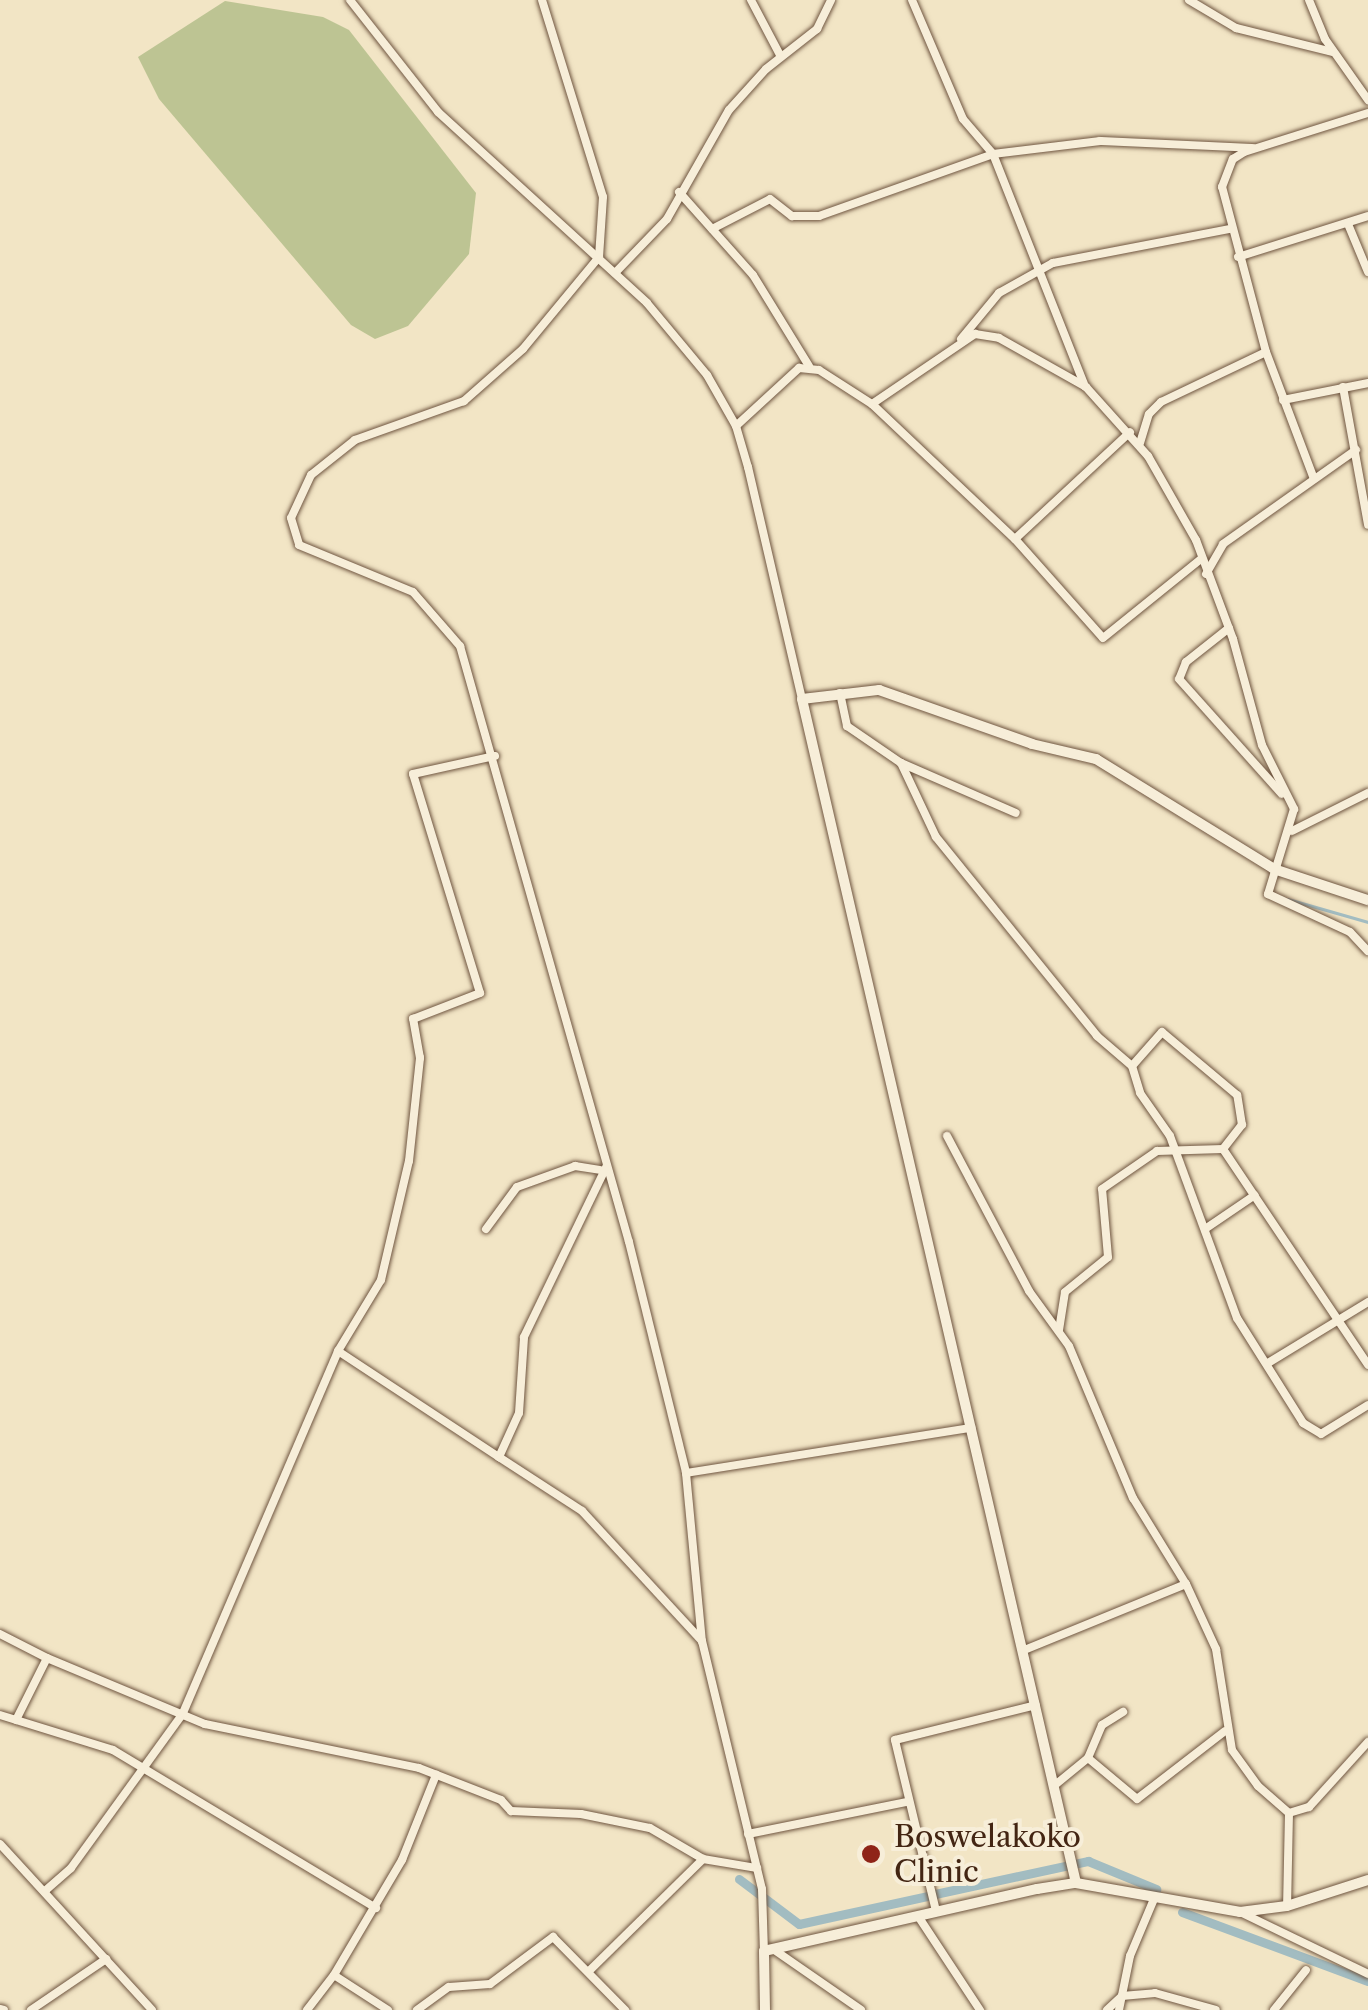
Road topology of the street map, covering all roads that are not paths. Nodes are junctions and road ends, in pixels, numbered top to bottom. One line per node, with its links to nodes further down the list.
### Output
1 (350, 0): 19 (street)
2 (542, 0): 19 (street)
3 (751, 0): 9 (street)
4 (832, 0): 9 (street)
5 (912, 0): 13 (street)
6 (1189, 0): 8 (street)
7 (1308, 0): 8 (street)
8 (1332, 52): 10 (street)
9 (782, 57): 14 (street)
10 (1368, 100)
11 (1368, 112): 12 (street)
12 (1253, 148): 13 (street); 18 (street)
13 (993, 154): 17 (street); 21 (street)
14 (679, 192): 17 (street); 23 (street)
15 (1368, 216): 16 (street)
16 (1348, 224): 20 (street); 22 (street)
17 (712, 229): 26 (street)
18 (1228, 229): 20 (street); 21 (street)
19 (599, 257): 23 (street); 44 (street)
20 (1238, 258): 25 (street)
21 (1043, 268): 24 (street); 28 (street)
22 (1368, 272)
23 (615, 273): 32 (street)
24 (956, 346): 28 (street); 31 (street)
25 (1266, 352): 30 (street); 34 (street)
26 (809, 366): 31 (street); 32 (street)
27 (1368, 383): 29 (street)
28 (1086, 387): 33 (street)
29 (1343, 387): 30 (street); 35 (street)
30 (1283, 400): 36 (street)
31 (872, 404): 38 (street)
32 (736, 426): 43 (street)
33 (1130, 432): 34 (street); 38 (street)
34 (1140, 443): 39 (street)
35 (1356, 450): 36 (street); 37 (street)
36 (1314, 479): 40 (street)
37 (1368, 525)
38 (1015, 539): 39 (street)
39 (1202, 558): 40 (street)
40 (1206, 574): 41 (street)
41 (1229, 628): 47 (street); 47 (street)
42 (840, 694): 43 (street); 45 (street); 50 (street)
43 (802, 700): 68 (street)
44 (495, 756): 57 (street); 64 (street)
45 (900, 762): 48 (street); 53 (street)
46 (1368, 793): 49 (street)
47 (1294, 810): 49 (street)
48 (1016, 813)
49 (1292, 831): 50 (street)
50 (1274, 869): 51 (street); 52 (street)
51 (1368, 900)
52 (1368, 951)
53 (1132, 1066): 55 (street); 56 (street)
54 (947, 1136): 63 (street)
55 (1172, 1148): 56 (street); 60 (street); 63 (street)
56 (1224, 1149): 58 (street)
57 (603, 1169): 59 (street); 69 (street); 70 (street)
58 (1255, 1195): 60 (street); 62 (street)
59 (486, 1228)
60 (1204, 1229): 65 (street)
61 (1368, 1302): 62 (street)
62 (1338, 1320): 65 (street); 66 (street)
63 (1059, 1330): 71 (street)
64 (338, 1351): 69 (street); 78 (street)
65 (1268, 1363): 67 (street)
66 (1368, 1366)
67 (1368, 1405)
68 (971, 1428): 70 (street); 74 (street)
69 (499, 1457): 73 (street)
70 (686, 1473): 73 (street)
71 (1186, 1584): 74 (street); 81 (street)
72 (0, 1634): 75 (street)
73 (702, 1641): 89 (street)
74 (1024, 1650): 76 (street)
75 (48, 1658): 78 (street); 80 (street)
76 (1036, 1705): 86 (street); 87 (street)
77 (1124, 1712): 83 (street)
78 (182, 1713): 84 (street); 85 (street)
79 (0, 1715): 80 (street)
80 (16, 1720): 84 (street)
81 (1224, 1731): 83 (street); 88 (street)
82 (1366, 1747): 88 (street)
83 (1088, 1758): 86 (street)
84 (142, 1768): 95 (street); 98 (street)
85 (436, 1775): 91 (street); 98 (street)
86 (1055, 1785): 93 (street)
87 (906, 1802): 89 (street); 99 (street)
88 (1289, 1812): 97 (street)
89 (748, 1834): 92 (street)
90 (0, 1844): 95 (street)
91 (702, 1859): 92 (street); 105 (street)
92 (757, 1868): 102 (street)
93 (1075, 1878): 96 (street); 99 (street)
94 (1368, 1880): 97 (street)
95 (46, 1890): 103 (street)
96 (1154, 1898): 100 (street); 108 (street)
97 (1286, 1906): 100 (street)
98 (376, 1908): 107 (street)
99 (936, 1911): 101 (street)
100 (1240, 1912): 106 (street)
101 (918, 1916): 102 (street); 117 (street)
102 (769, 1950): 115 (street); 116 (street)
103 (106, 1959): 109 (street); 110 (street)
104 (1306, 1970): 121 (street)
105 (589, 1971): 113 (street); 114 (street)
106 (1368, 1974)
107 (334, 1975): 111 (street); 112 (street)
108 (1122, 1996): 118 (street); 119 (street); 120 (street)
109 (31, 2010)
110 (152, 2010)
111 (307, 2010)
112 (388, 2010)
113 (417, 2010)
114 (625, 2010)
115 (765, 2010)
116 (861, 2010)
117 (980, 2010)
118 (1106, 2010)
119 (1119, 2010)
120 (1216, 2010)
121 (1274, 2010)

